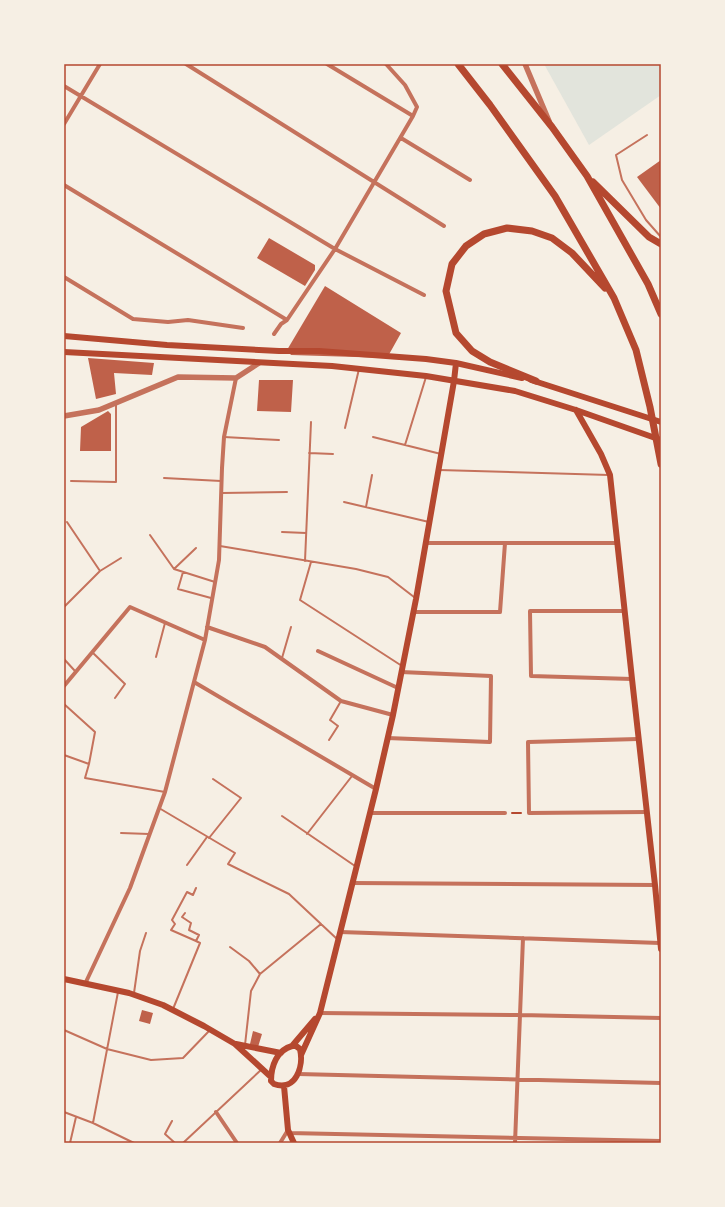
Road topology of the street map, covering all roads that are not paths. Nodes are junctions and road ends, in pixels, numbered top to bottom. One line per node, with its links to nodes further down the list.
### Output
1 (100, 64): 9 (street)
2 (186, 64): 17 (street)
3 (327, 64): 10 (street)
4 (386, 64): 10 (street)
5 (458, 64): 25 (highway)
6 (502, 64): 12 (highway)
7 (525, 64): 12 (street)
8 (64, 86): 9 (street)
9 (81, 96): 11 (street); 22 (street)
10 (413, 116): 14 (street)
11 (64, 124)
12 (552, 127): 15 (highway)
13 (647, 136): 20 (lane)
14 (401, 138): 16 (street); 17 (street)
15 (587, 176): 21 (highway); 26 (highway)
16 (470, 180)
17 (375, 182): 19 (street); 22 (street)
18 (64, 185): 27 (street)
19 (444, 226)
20 (661, 237)
21 (661, 244)
22 (335, 249): 24 (street); 27 (street)
23 (64, 277): 28 (street)
24 (424, 295)
25 (614, 298): 38 (highway); 53 (highway)
26 (661, 314)
27 (287, 320): 29 (street)
28 (244, 328)
29 (274, 334)
30 (64, 336): 33 (main road)
31 (64, 352): 32 (main road)
32 (259, 363): 34 (main road); 36 (street)
33 (456, 363): 37 (main road); 38 (main road)
34 (359, 368): 35 (main road); 44 (lane)
35 (426, 376): 37 (main road); 49 (lane)
36 (236, 378): 39 (street); 46 (street)
37 (454, 381): 40 (main road); 52 (main road)
38 (536, 381): 43 (main road)
39 (116, 403): 41 (street); 58 (lane)
40 (576, 410): 48 (main road); 56 (main road)
41 (64, 416)
42 (311, 422): 50 (lane)
43 (661, 422)
44 (345, 428)
45 (372, 437): 49 (lane)
46 (224, 438): 47 (lane); 59 (street)
47 (280, 440)
48 (661, 440)
49 (405, 445): 52 (lane)
50 (309, 453): 51 (lane); 67 (lane)
51 (333, 454)
52 (442, 454): 54 (main road)
53 (661, 464)
54 (439, 470): 56 (lane); 65 (main road)
55 (372, 475): 63 (lane)
56 (610, 475): 71 (main road)
57 (164, 478): 59 (lane)
58 (71, 481)
59 (221, 481): 61 (street)
60 (287, 492): 61 (lane)
61 (221, 493): 72 (street)
62 (344, 502): 63 (lane)
63 (366, 507): 65 (lane)
64 (67, 522): 78 (lane)
65 (430, 522): 69 (main road)
66 (282, 532): 67 (lane)
67 (306, 533): 75 (lane)
68 (150, 535): 77 (lane)
69 (426, 543): 70 (street); 82 (main road)
70 (505, 543): 71 (street); 85 (street)
71 (618, 543): 84 (main road)
72 (219, 546): 75 (lane); 80 (street)
73 (196, 548): 77 (lane)
74 (121, 558): 78 (lane)
75 (305, 561): 76 (lane)
76 (311, 562): 82 (lane); 95 (lane)
77 (174, 569): 79 (lane)
78 (100, 571): 83 (lane)
79 (183, 572): 80 (lane); 81 (lane)
80 (215, 582): 81 (street)
81 (212, 599): 87 (street)
82 (416, 599): 85 (main road)
83 (64, 607)
84 (625, 611): 97 (main road); 97 (street)
85 (414, 612): 95 (main road)
86 (165, 622): 89 (street); 91 (street); 92 (lane)
87 (208, 627): 89 (street); 93 (street)
88 (291, 628): 93 (lane)
89 (205, 640): 98 (street)
90 (318, 651): 100 (street)
91 (92, 652): 96 (street); 101 (lane)
92 (156, 657)
93 (282, 658): 102 (street)
94 (64, 659): 96 (lane)
95 (402, 669): 100 (main road); 105 (street)
96 (76, 672): 99 (street)
97 (632, 679): 107 (main road)
98 (194, 682): 110 (street); 113 (street)
99 (64, 686)
100 (398, 688): 104 (main road)
101 (115, 698)
102 (341, 701): 104 (street); 106 (lane)
103 (64, 704): 109 (lane)
104 (393, 715): 105 (main road)
105 (387, 738): 112 (main road)
106 (329, 740)
107 (638, 740): 115 (main road); 115 (street)
108 (64, 755): 109 (lane)
109 (89, 764): 113 (lane)
110 (353, 775): 112 (street); 121 (lane)
111 (212, 779): 122 (lane)
112 (376, 789): 116 (main road)
113 (165, 792): 114 (street)
114 (159, 808): 120 (street); 122 (lane)
115 (647, 812): 126 (main road)
116 (370, 813): 117 (street); 124 (main road)
117 (505, 813)
118 (282, 816): 121 (lane)
119 (121, 833): 120 (lane)
120 (150, 834): 139 (street)
121 (307, 834): 124 (lane)
122 (208, 837): 123 (lane); 129 (lane)
123 (187, 865)
124 (356, 867): 125 (main road)
125 (352, 883): 126 (street); 130 (main road)
126 (655, 885): 135 (main road)
127 (196, 888): 134 (lane)
128 (185, 913): 134 (lane)
129 (321, 924): 133 (lane); 137 (lane)
130 (340, 932): 132 (street); 133 (main road)
131 (146, 933): 141 (lane)
132 (523, 938): 135 (street); 144 (street)
133 (338, 940): 143 (main road)
134 (196, 941): 142 (lane)
135 (661, 946)
136 (230, 947): 137 (lane)
137 (260, 974): 149 (lane)
138 (64, 979): 139 (main road)
139 (85, 984): 140 (main road)
140 (118, 990): 141 (main road); 151 (lane)
141 (134, 994): 142 (main road)
142 (173, 1010): 146 (main road)
143 (320, 1013): 144 (street); 150 (main road); 153 (main road)
144 (520, 1014): 145 (street); 157 (street)
145 (661, 1018)
146 (211, 1029): 148 (main road); 151 (lane)
147 (64, 1030): 151 (lane)
148 (235, 1044): 149 (main road); 154 (main road)
149 (245, 1046): 152 (main road)
150 (292, 1046): 152 (main road); 153 (main road)
151 (107, 1049): 164 (lane)
152 (281, 1053): 156 (main road)
153 (302, 1055): 155 (main road)
154 (262, 1068): 156 (main road); 161 (lane)
155 (298, 1074): 157 (street); 159 (main road)
156 (271, 1077): 159 (main road)
157 (518, 1080): 158 (street); 166 (street)
158 (661, 1083)
159 (284, 1086): 165 (main road)
160 (64, 1112): 162 (lane)
161 (216, 1112): 171 (lane); 172 (street)
162 (76, 1117): 164 (lane); 168 (lane)
163 (172, 1120): 170 (lane)
164 (93, 1123): 169 (lane)
165 (288, 1132): 166 (street); 173 (street); 174 (main road)
166 (515, 1141): 167 (street)
167 (661, 1141)
168 (70, 1143)
169 (134, 1143)
170 (175, 1143)
171 (183, 1143)
172 (238, 1143)
173 (280, 1143)
174 (294, 1143)

